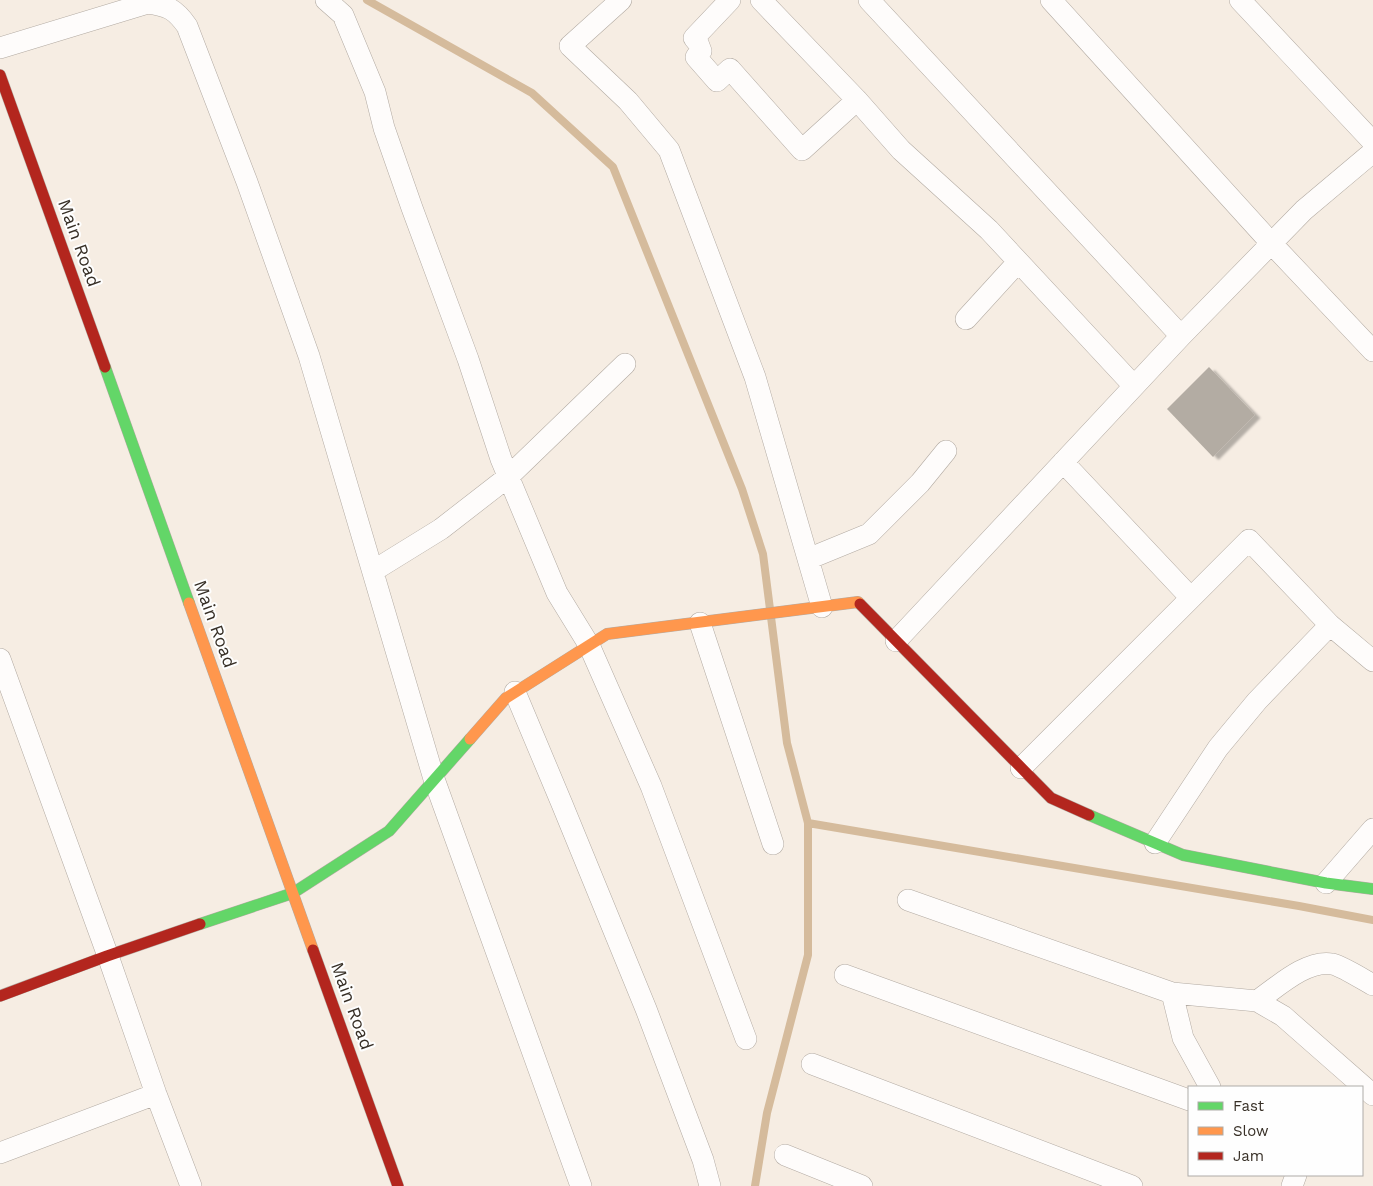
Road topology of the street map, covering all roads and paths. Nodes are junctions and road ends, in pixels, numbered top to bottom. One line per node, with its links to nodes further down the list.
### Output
1 (326, 0): 23 (street)
2 (622, 0): 24 (street)
3 (730, 0): 11 (street)
4 (761, 0): 11 (street)
5 (868, 0): 17 (street)
6 (1051, 0): 14 (street)
7 (1240, 0): 12 (street)
8 (172, 2): 9 (street); 25 (street)
9 (0, 48)
10 (0, 75): 42 (street, Main Road)
11 (857, 100): 15 (street)
12 (1373, 142)
13 (1373, 152): 14 (street)
14 (1272, 244): 17 (street); 18 (street)
15 (1018, 262): 16 (street); 20 (street)
16 (966, 319)
17 (1182, 336): 20 (street)
18 (1373, 351)
19 (625, 364): 23 (street)
20 (1134, 386): 22 (street)
21 (946, 451): 24 (street)
22 (1064, 462): 26 (street); 30 (street)
23 (508, 477): 25 (street); 31 (street)
24 (808, 559): 27 (street)
25 (373, 571): 36 (street)
26 (1190, 598): 29 (street); 35 (street)
27 (813, 608): 28 (street); 30 (street)
28 (700, 623): 31 (street); 39 (street)
29 (1330, 626): 33 (street); 38 (street)
30 (896, 641): 35 (street)
31 (588, 645): 34 (street); 50 (street)
32 (0, 659): 44 (street)
33 (1373, 661)
34 (515, 692): 36 (street); 63 (street)
35 (1020, 768): 38 (street)
36 (434, 779): 42 (street); 62 (street)
37 (1373, 829): 40 (street)
38 (1155, 843): 40 (street)
39 (773, 844)
40 (1326, 883): 41 (street)
41 (1373, 889)
42 (293, 893): 44 (street); 61 (street, Main Road)
43 (908, 900): 47 (street)
44 (108, 956): 48 (street); 55 (street)
45 (845, 975): 57 (street)
46 (1373, 985): 49 (street)
47 (1172, 993): 49 (street); 52 (street)
48 (0, 996)
49 (1257, 1001): 53 (street)
50 (746, 1039)
51 (812, 1064): 65 (street)
52 (1209, 1086)
53 (1363, 1086)
54 (1363, 1086): 56 (street)
55 (156, 1094): 58 (street); 60 (street)
56 (1373, 1095)
57 (1188, 1100)
58 (0, 1153)
59 (785, 1155): 64 (street)
60 (191, 1186)
61 (398, 1186)
62 (581, 1186)
63 (710, 1186)
64 (862, 1186)
65 (1132, 1186)

